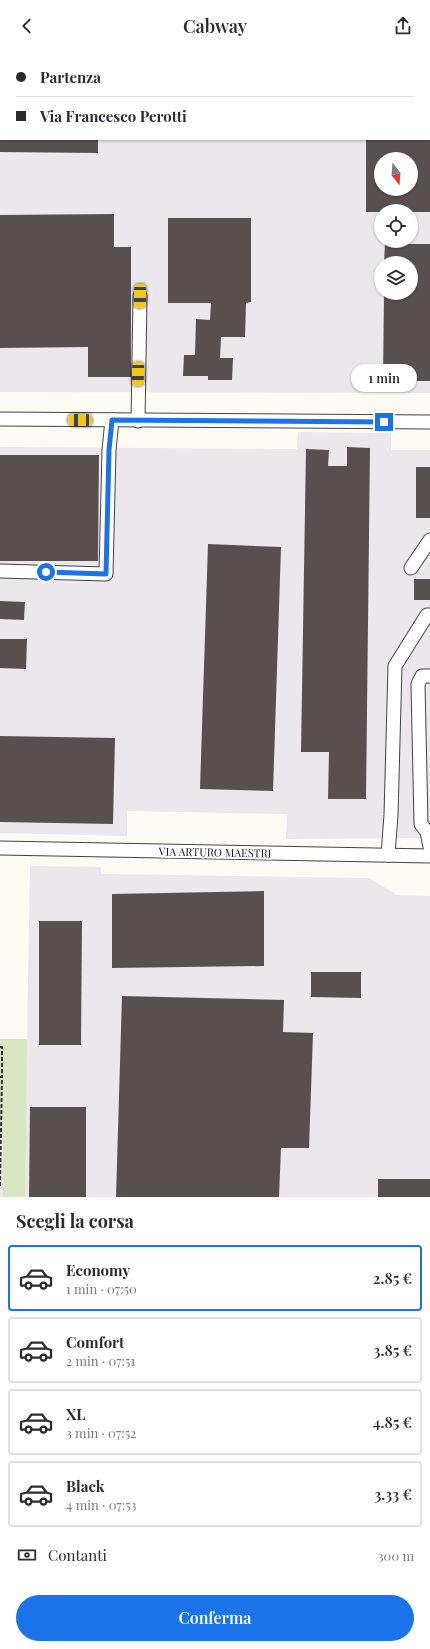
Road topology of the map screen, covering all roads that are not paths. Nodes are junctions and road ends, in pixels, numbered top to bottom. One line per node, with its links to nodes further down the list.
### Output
1 (140, 296): 4 (street)
2 (0, 419): 3 (street)
3 (112, 420): 4 (street); 8 (street)
4 (138, 421): 5 (street)
5 (430, 422)
6 (430, 540): 7 (street)
7 (411, 568)
8 (0, 571)
9 (430, 615): 14 (street)
10 (430, 676): 11 (street)
11 (429, 832): 12 (street)
12 (430, 847)
13 (0, 848): 14 (street, VIA ARTURO MAESTRI)
14 (388, 855): 15 (street, VIA ARTURO MAESTRI)
15 (430, 856)

